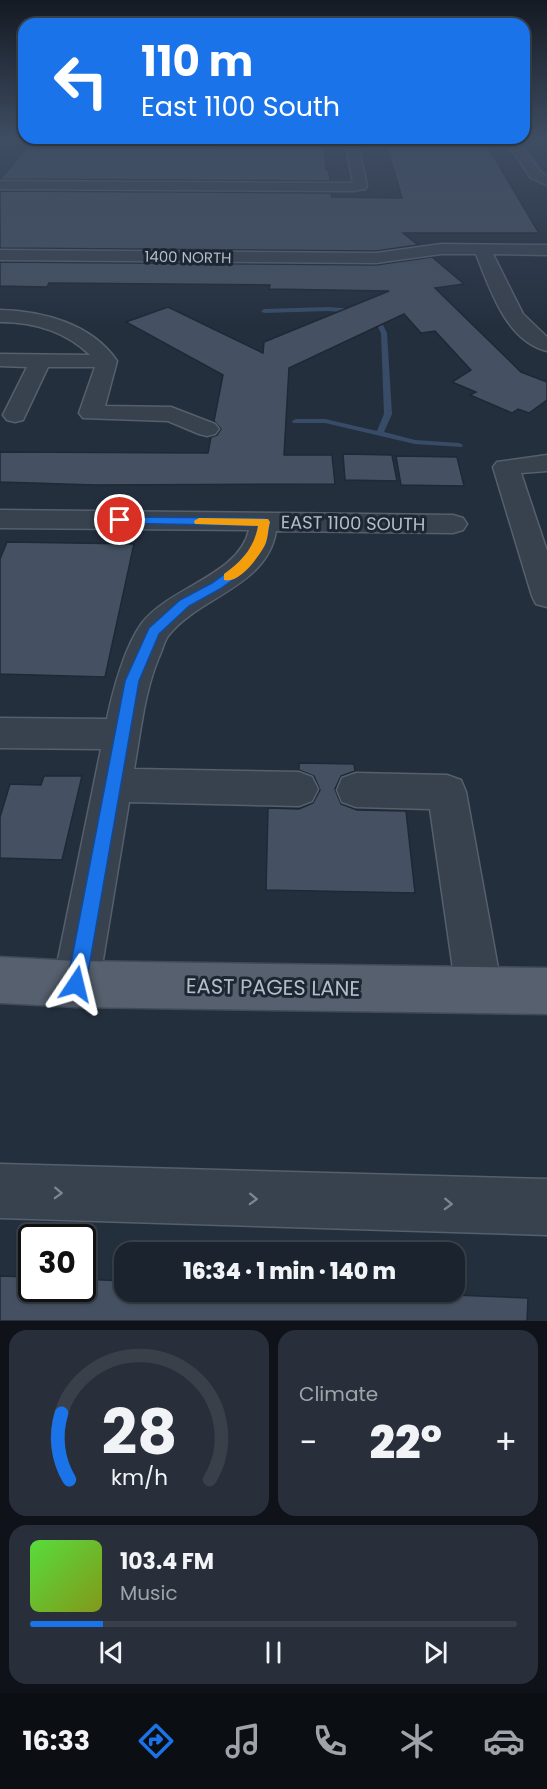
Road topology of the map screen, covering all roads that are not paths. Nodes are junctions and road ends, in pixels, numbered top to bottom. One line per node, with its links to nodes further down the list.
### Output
1 (482, 249): 2 (street, 1400 NORTH); 3 (street, 1400 NORTH); 5 (street)
2 (547, 250)
3 (0, 255)
4 (0, 316): 8 (street)
5 (547, 345)
6 (0, 360): 7 (street)
7 (40, 361): 8 (street); 9 (street)
8 (107, 362): 10 (street)
9 (15, 415)
10 (207, 429)
11 (547, 463): 15 (street)
12 (0, 519): 13 (street, EAST 1100 SOUTH)
13 (264, 522): 14 (street, EAST 1100 SOUTH); 18 (street)
14 (453, 524)
15 (541, 558): 16 (street)
16 (547, 596)
17 (0, 733): 18 (street)
18 (121, 734): 19 (street)
19 (112, 785): 20 (street); 23 (street)
20 (299, 789)
21 (356, 790): 24 (street)
22 (0, 980): 23 (main road, EAST PAGES LANE)
23 (76, 984): 24 (main road, EAST PAGES LANE)
24 (479, 990): 25 (main road, EAST PAGES LANE)
25 (547, 990)
26 (0, 1191): 27 (street, one-way to 27)
27 (547, 1207)

